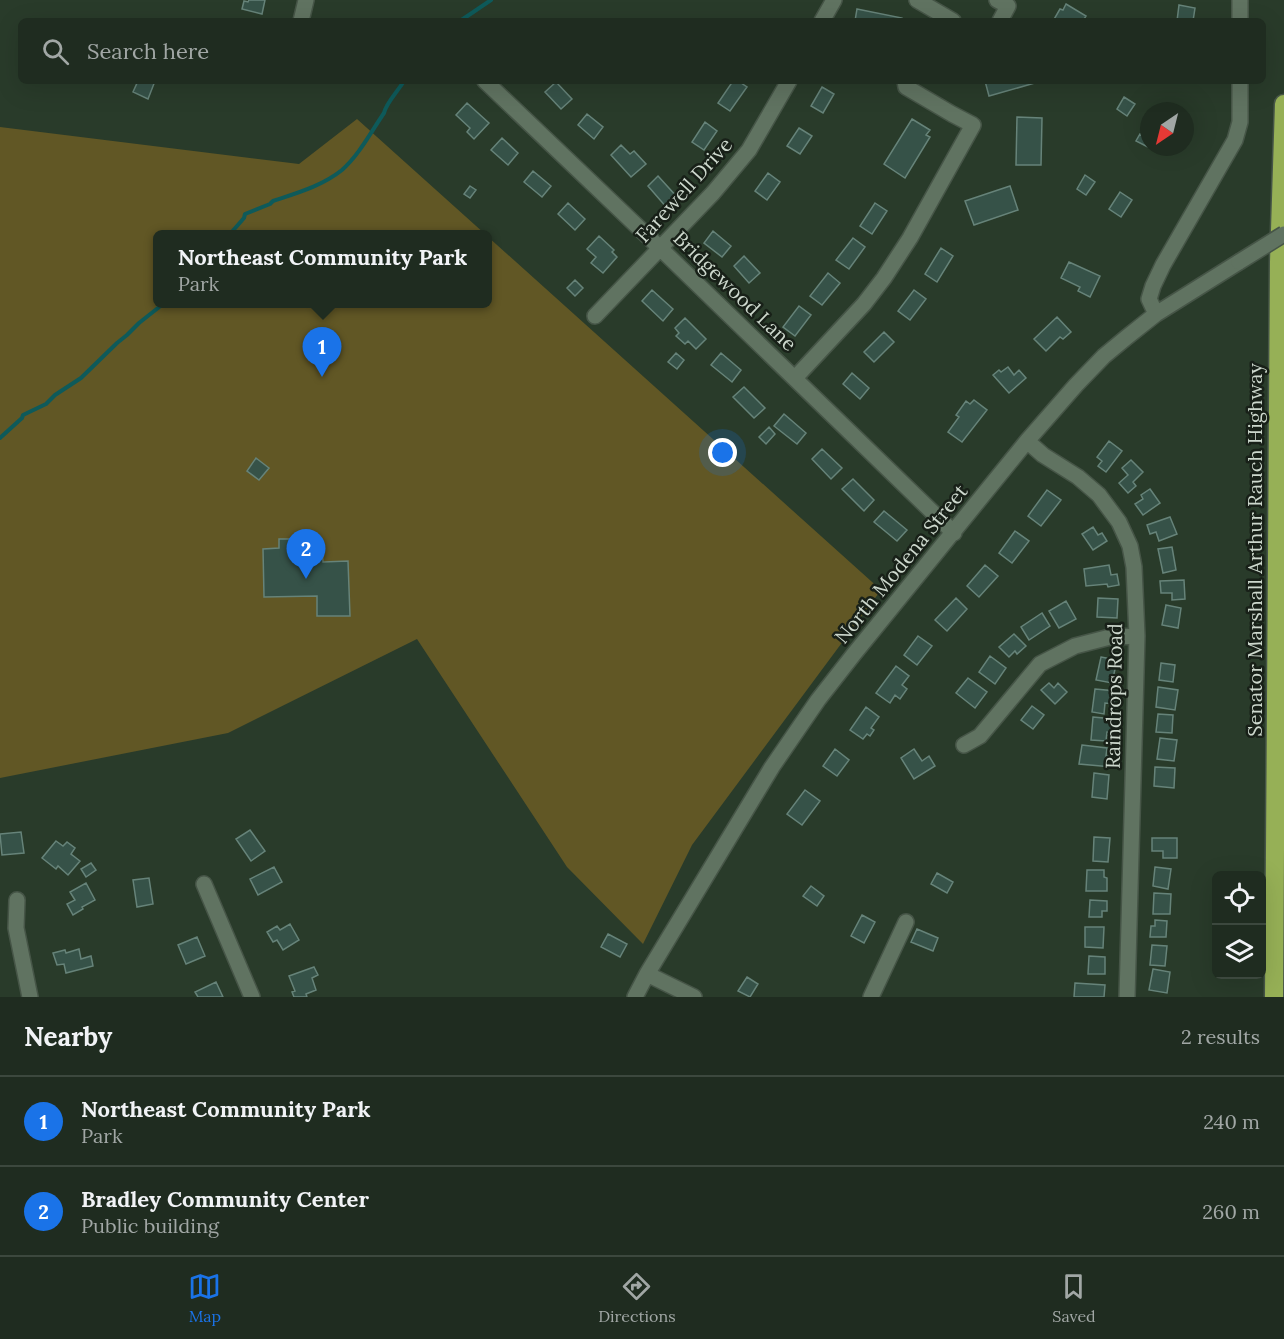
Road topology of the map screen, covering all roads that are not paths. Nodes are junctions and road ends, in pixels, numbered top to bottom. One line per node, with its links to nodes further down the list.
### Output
1 (306, 0): 7 (street)
2 (834, 0): 8 (street)
3 (917, 0): 6 (street)
4 (996, 0): 9 (street)
5 (1240, 0): 10 (street)
6 (931, 15)
7 (302, 18)
8 (824, 18)
9 (1001, 18)
10 (1240, 18)
11 (488, 84): 17 (street, Bridgewood Lane)
12 (787, 84): 17 (street, Farewell Drive)
13 (906, 84): 20 (street)
14 (1240, 84): 18 (street)
15 (1284, 104): 35 (highway, Senator Marshall Arthur Rauch Highway)
16 (1284, 234): 18 (street, North Modena Street, bridge)
17 (660, 248): 19 (street, Farewell Drive); 20 (street, Bridgewood Lane)
18 (1156, 314): 21 (street, North Modena Street)
19 (595, 316)
20 (795, 378): 22 (street, Bridgewood Lane)
21 (1027, 441): 22 (street, North Modena Street); 23 (street, Raindrops Road)
22 (954, 532): 28 (street, North Modena Street)
23 (1137, 636): 24 (street); 34 (street, Raindrops Road)
24 (964, 745)
25 (204, 884): 30 (street)
26 (17, 900): 29 (street)
27 (906, 922): 33 (street)
28 (647, 974): 31 (street, North Modena Street); 32 (street)
29 (30, 997)
30 (252, 997)
31 (635, 997)
32 (694, 997)
33 (871, 997)
34 (1127, 997)
35 (1274, 997)

